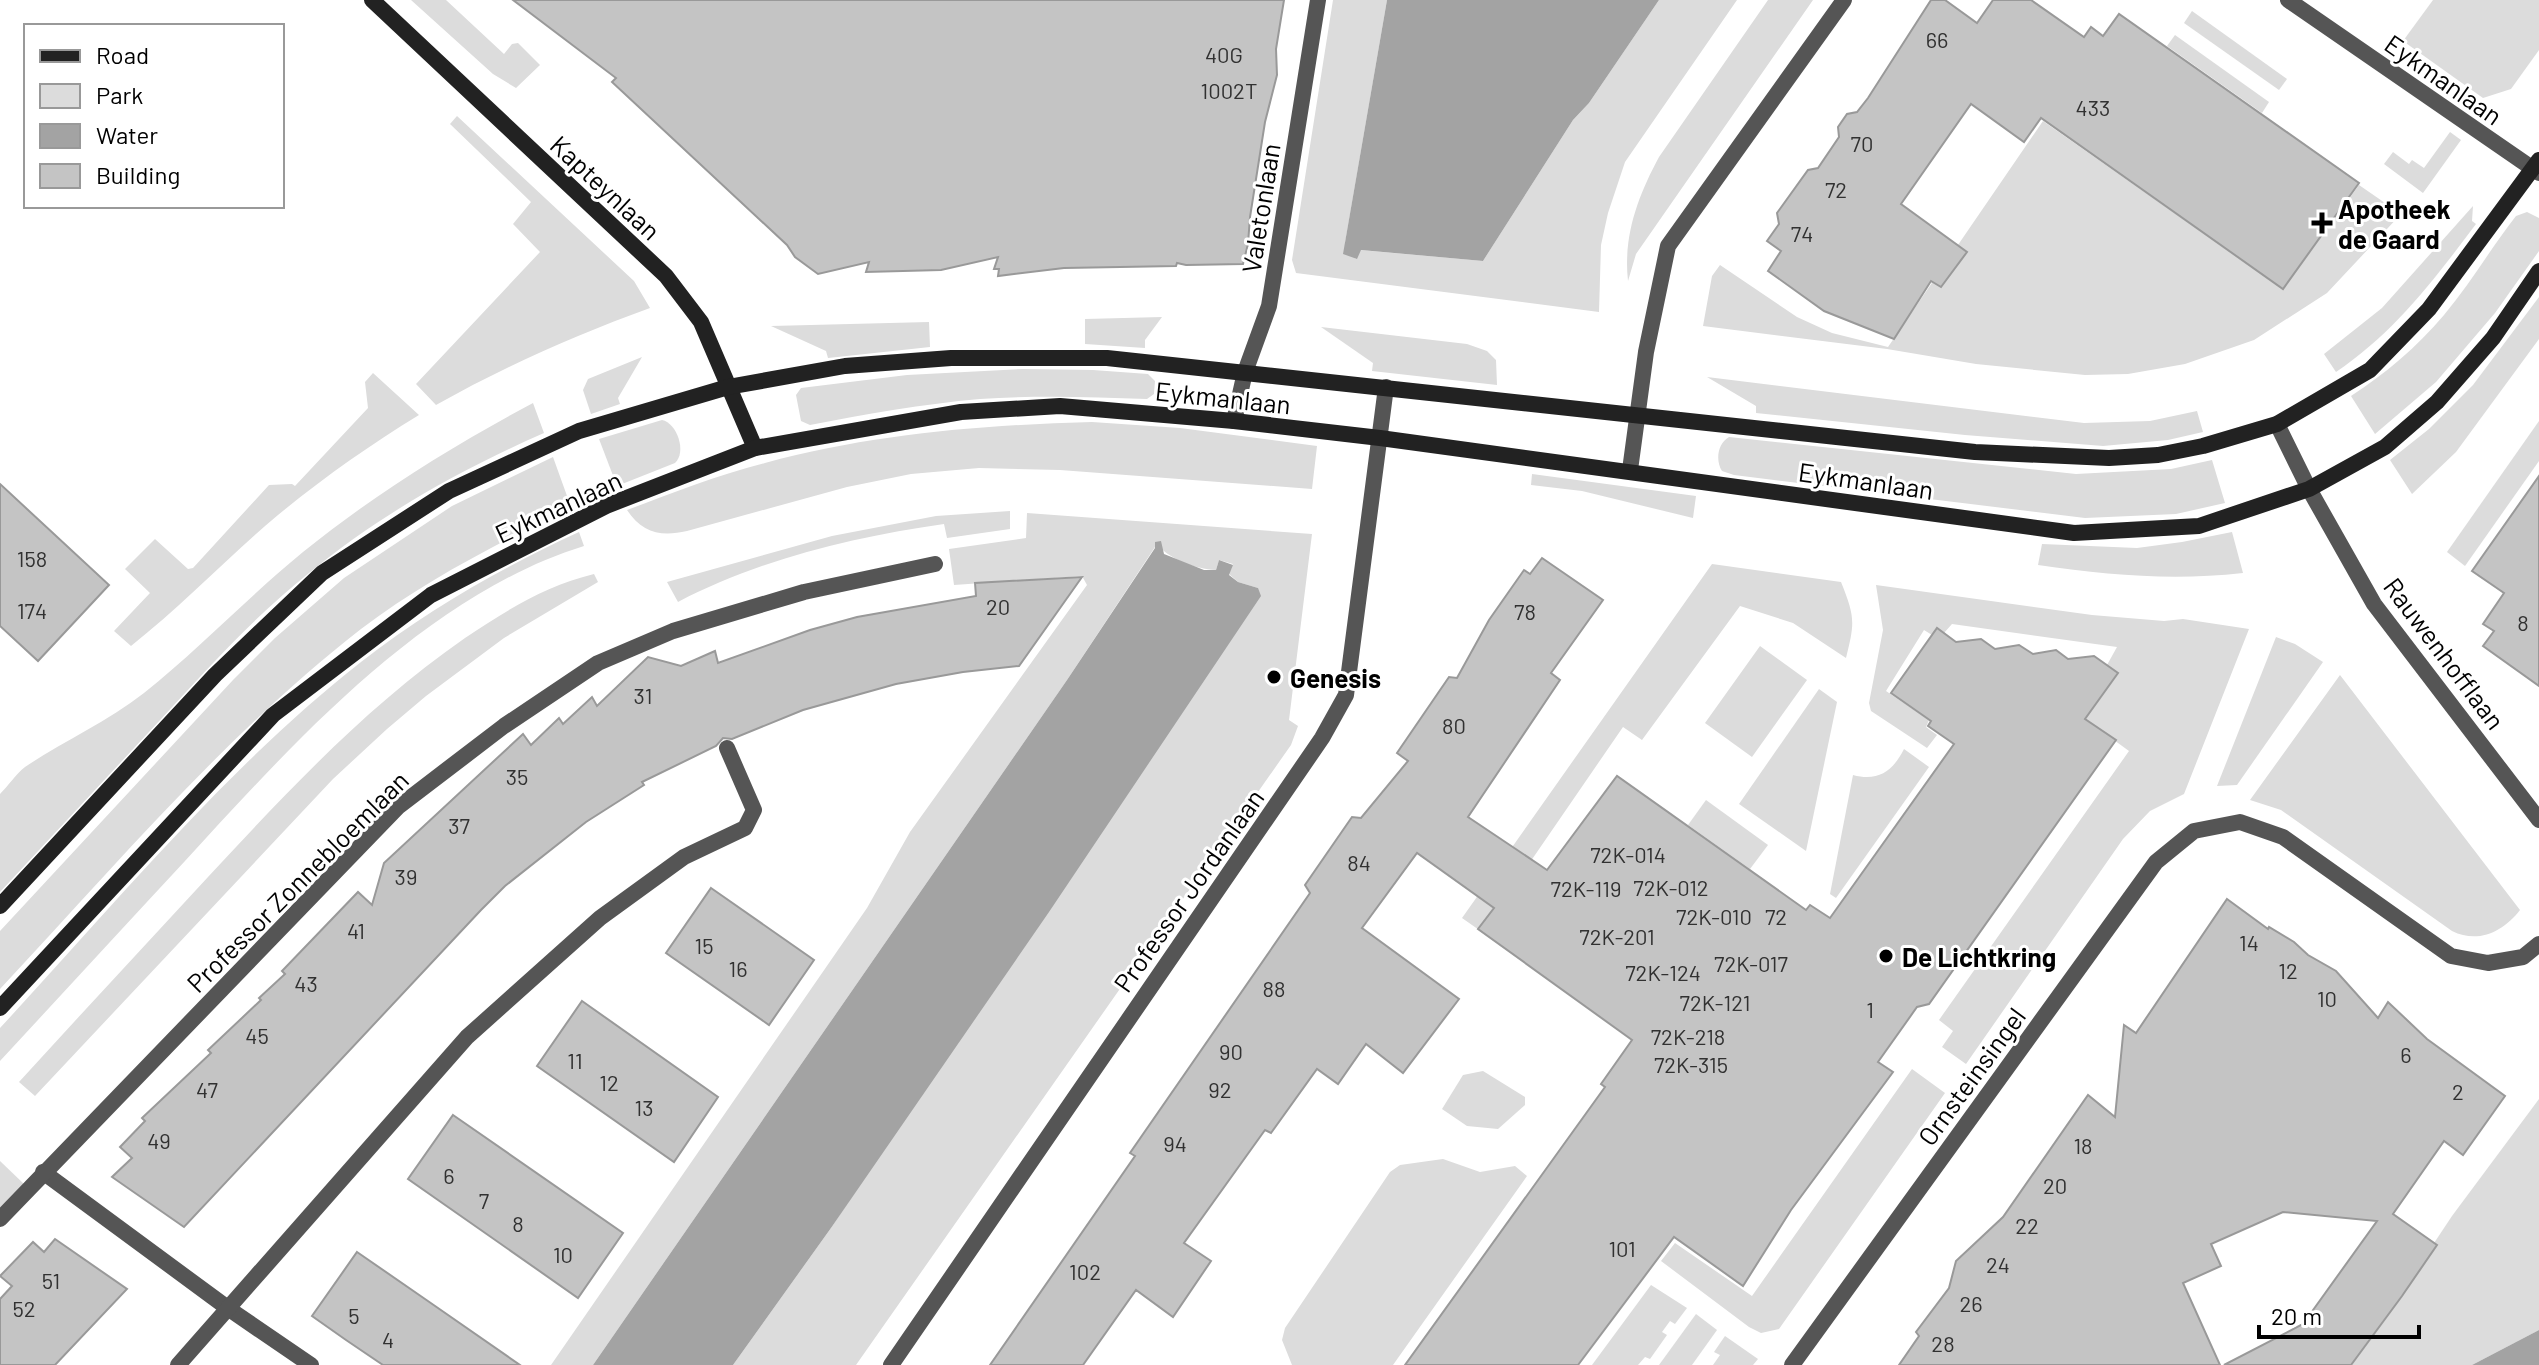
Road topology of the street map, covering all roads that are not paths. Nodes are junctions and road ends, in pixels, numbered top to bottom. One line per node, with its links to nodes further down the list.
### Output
1 (372, 0): 8 (main road, Kapteynlaan)
2 (1318, 0): 7 (street, Valetonlaan)
3 (1844, 0): 10 (street)
4 (2288, 0): 5 (street, Eykmanlaan)
5 (2537, 167): 12 (main road, Eykmanlaan)
6 (2539, 271): 16 (main road, Eykmanlaan)
7 (1245, 372): 8 (main road, Eykmanlaan); 9 (main road, Eykmanlaan); 11 (street, Valetonlaan)
8 (728, 387): 14 (main road, Kapteynlaan); 20 (main road, Eykmanlaan)
9 (1386, 387): 10 (main road, Eykmanlaan); 13 (street, Professor Jordanlaan)
10 (1637, 416): 12 (main road, Eykmanlaan); 15 (street)
11 (1234, 421): 13 (main road, Eykmanlaan); 14 (main road, Eykmanlaan)
12 (2277, 424): 16 (street, Rauwenhofflaan)
13 (1380, 438): 15 (main road, Eykmanlaan); 28 (street, Professor Jordanlaan)
14 (755, 448): 22 (main road, Eykmanlaan)
15 (1630, 470): 16 (main road, Eykmanlaan)
16 (2309, 489): 19 (street, Rauwenhofflaan)
17 (935, 564): 23 (street, Professor Zonnebloemlaan)
18 (727, 748): 25 (street)
19 (2539, 820)
20 (0, 906)
21 (2539, 944): 29 (street, Ornsteinsingel)
22 (0, 1008)
23 (43, 1172): 24 (street, Professor Zonnebloemlaan); 25 (street)
24 (0, 1219)
25 (229, 1309): 26 (street); 27 (street)
26 (178, 1365)
27 (311, 1365)
28 (891, 1365)
29 (1792, 1365)

